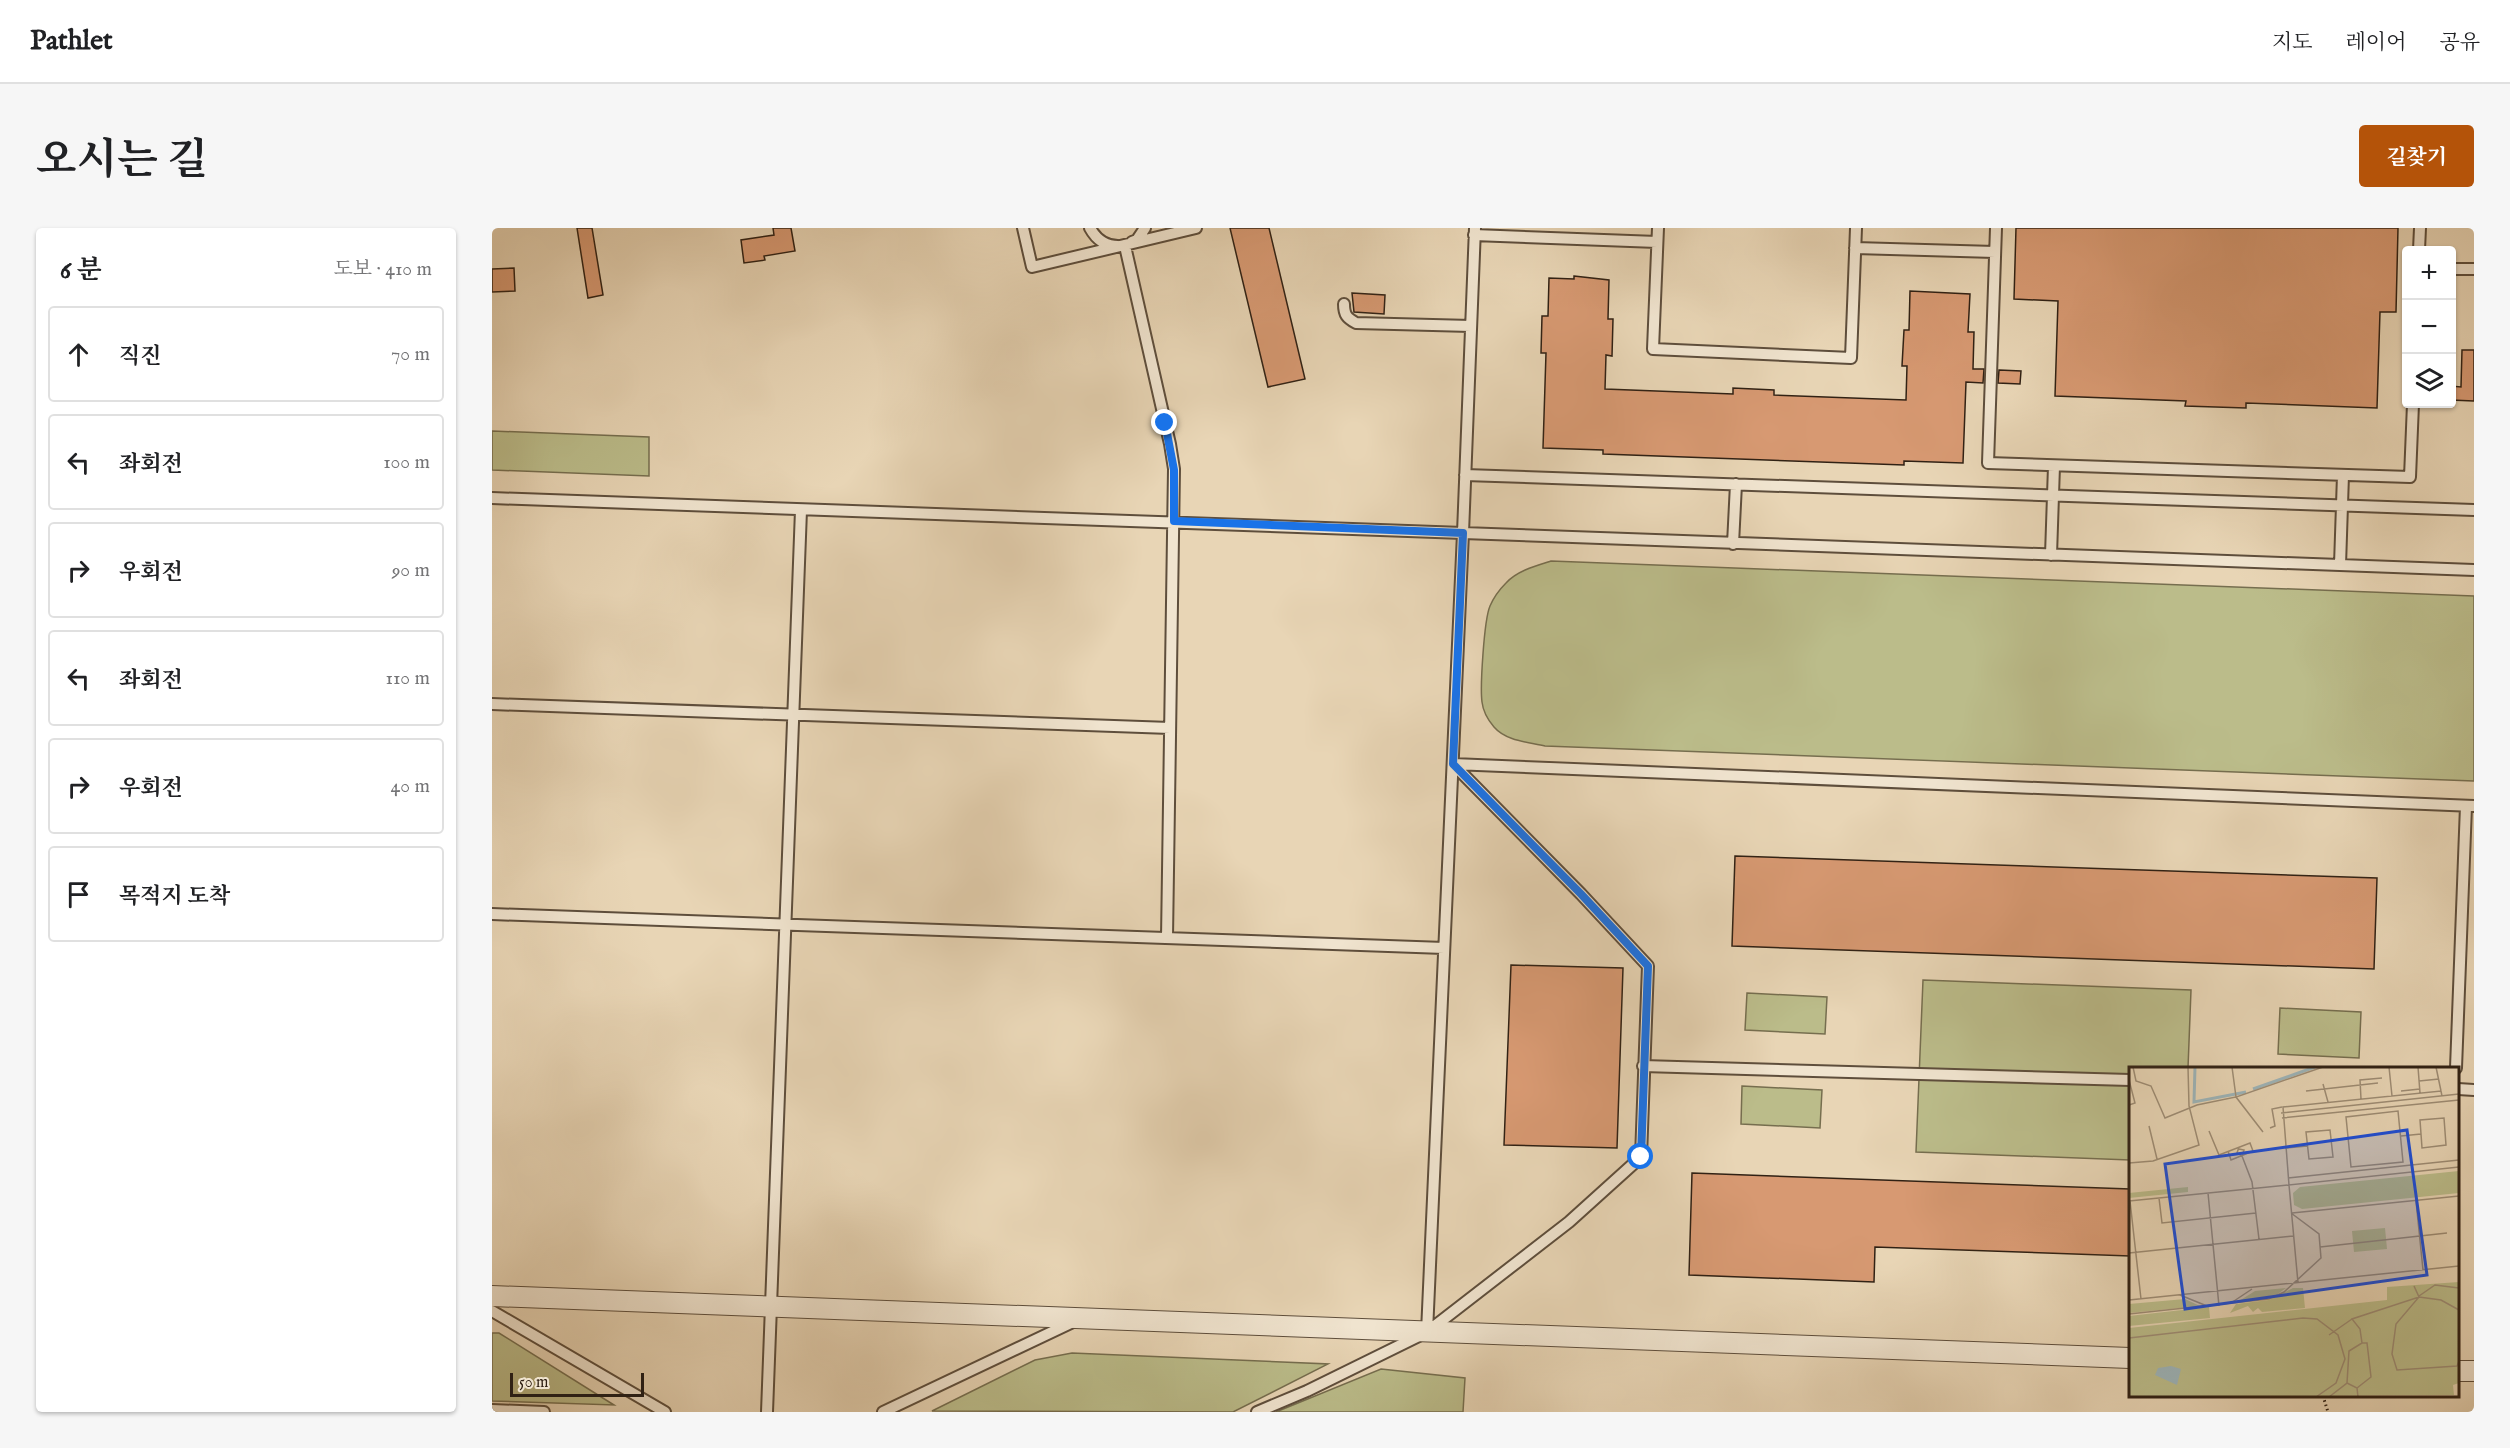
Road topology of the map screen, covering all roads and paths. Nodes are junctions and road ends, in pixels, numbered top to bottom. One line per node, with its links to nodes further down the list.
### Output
1 (1023, 228): 11 (lane)
2 (1090, 228): 11 (lane)
3 (1145, 228): 11 (lane)
4 (1196, 228): 11 (lane)
5 (1658, 228): 10 (lane)
6 (1856, 228): 13 (lane)
7 (1996, 228): 14 (lane)
8 (2420, 228): 12 (lane)
9 (1474, 232): 10 (lane); 18 (lane)
10 (1657, 242): 13 (lane)
11 (1125, 246): 29 (lane)
12 (2419, 246)
13 (1856, 248): 14 (lane)
14 (1995, 252): 20 (lane)
15 (2456, 269): 16 (lane)
16 (2474, 270)
17 (1344, 304): 18 (lane)
18 (1471, 326): 21 (lane)
19 (2413, 408): 22 (lane)
20 (2054, 466): 22 (lane); 24 (lane)
21 (1465, 475): 23 (lane); 30 (lane)
22 (2343, 475): 26 (lane)
23 (1736, 484): 24 (lane); 31 (lane)
24 (2053, 495): 26 (lane); 32 (lane)
25 (492, 498): 27 (lane)
26 (2342, 505): 28 (lane); 33 (lane)
27 (801, 510): 29 (lane); 36 (lane)
28 (2474, 510)
29 (1174, 521): 30 (lane); 37 (lane)
30 (1463, 533): 31 (lane); 38 (lane)
31 (1733, 543): 32 (lane)
32 (2051, 555): 33 (lane)
33 (2340, 566): 34 (lane)
34 (2474, 570)
35 (492, 704): 36 (lane)
36 (794, 716): 37 (lane); 41 (lane)
37 (1170, 728): 42 (lane)
38 (1453, 764): 39 (lane); 43 (lane); 44 (lane)
39 (2470, 806): 45 (lane)
40 (492, 915): 41 (lane)
41 (786, 926): 42 (lane); 50 (lane)
42 (1167, 938): 43 (lane)
43 (1444, 948): 53 (lane)
44 (1643, 1066): 46 (lane); 53 (lane)
45 (2456, 1067)
46 (2129, 1080)
47 (2459, 1089): 48 (lane)
48 (2474, 1090)
49 (492, 1296): 50 (street)
50 (771, 1307): 52 (street); 59 (lane)
51 (492, 1311): 58 (lane)
52 (1080, 1319): 53 (street); 60 (lane)
53 (1427, 1332): 54 (street); 61 (lane)
54 (2129, 1358)
55 (2324, 1397): 62 (path)
56 (492, 1410): 57 (lane)
57 (544, 1412)
58 (665, 1412)
59 (767, 1412)
60 (883, 1412)
61 (1257, 1412)
62 (2328, 1412)

